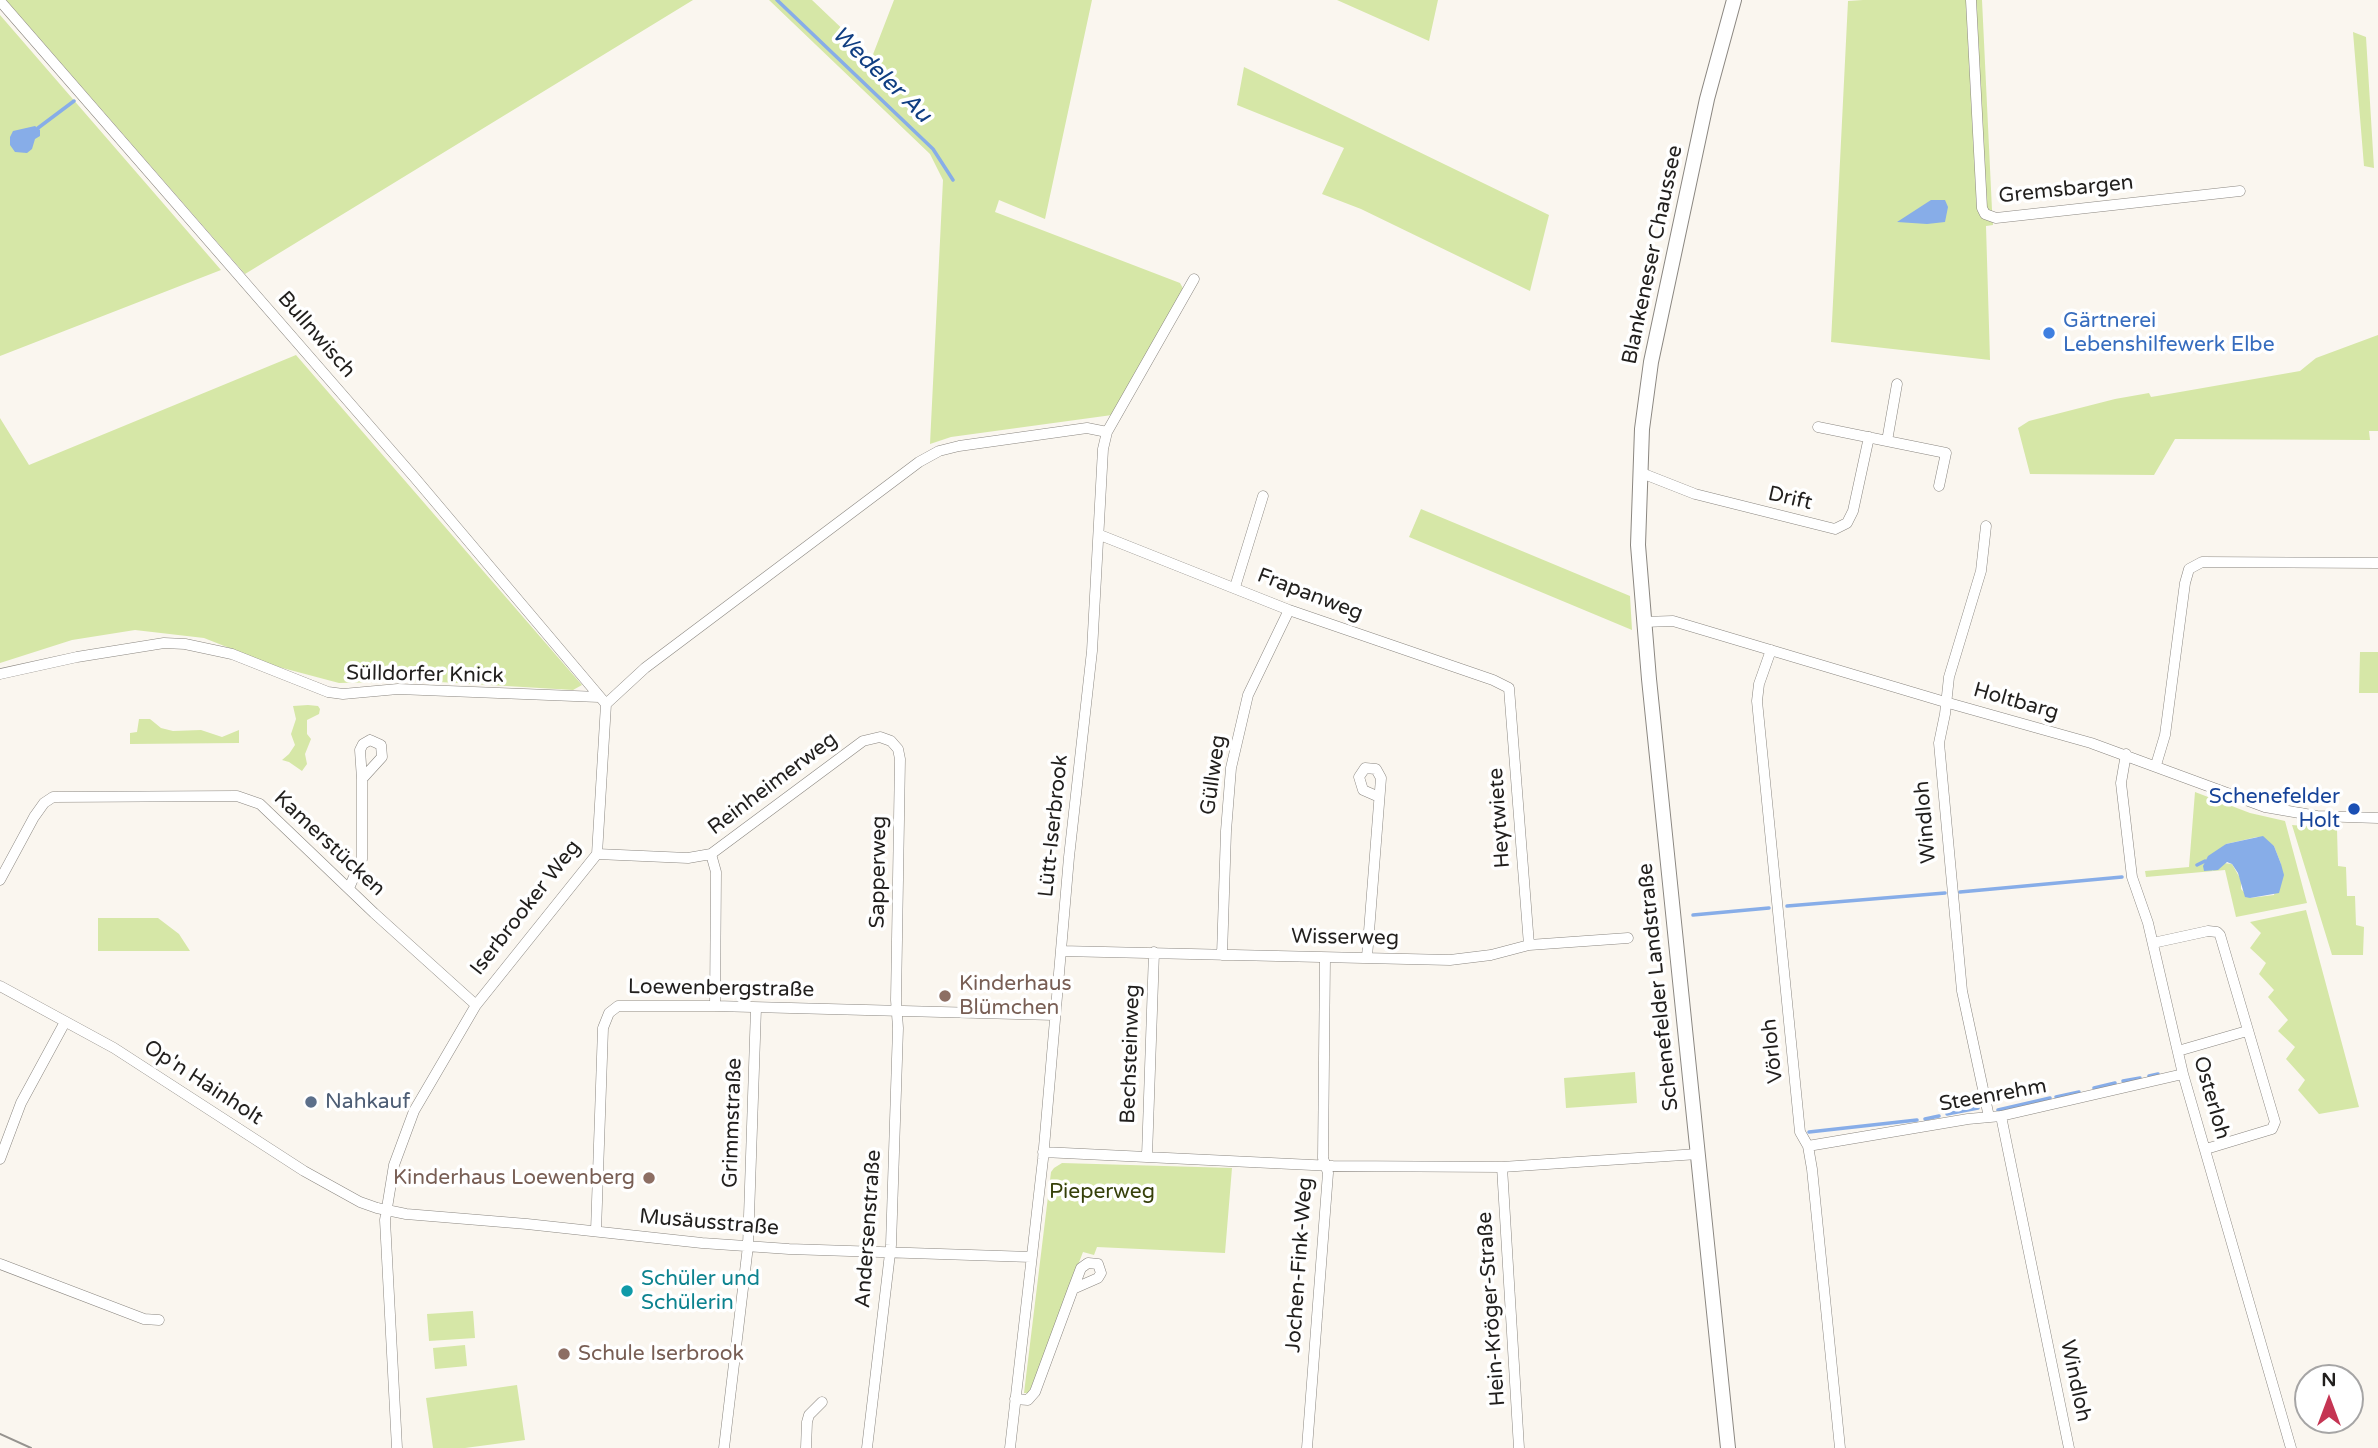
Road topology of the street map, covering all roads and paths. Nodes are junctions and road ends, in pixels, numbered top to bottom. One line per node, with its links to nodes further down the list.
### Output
1 (1734, 0): 11 (main road, Blankeneser Chaussee)
2 (1972, 0): 4 (street, Gremsbargen)
3 (0, 1): 24 (street, Bullnwisch)
4 (2240, 191)
5 (1194, 279): 8 (street, Lütt-Iserbrook)
6 (1897, 384): 10 (street)
7 (1818, 427): 9 (street)
8 (1107, 432): 16 (street, Lütt-Iserbrook); 24 (street)
9 (1869, 437): 10 (street); 11 (street, Drift)
10 (1887, 441): 12 (street)
11 (1639, 472): 14 (main road, Blankeneser Chaussee)
12 (1939, 486)
13 (1263, 496): 18 (street)
14 (1638, 522): 20 (main road, Schenefelder Landstraße)
15 (1986, 526): 25 (street, Windloh)
16 (1100, 535): 18 (street, Frapanweg); 39 (street, Lütt-Iserbrook)
17 (2378, 563): 28 (street)
18 (1235, 587): 19 (street, Frapanweg)
19 (1289, 610): 23 (street, Frapanweg); 41 (street, Güllweg)
20 (1643, 622): 21 (street, Holtbarg); 60 (main road, Schenefelder Landstraße)
21 (1771, 650): 25 (street, Holtbarg); 56 (street, Vörloh)
22 (0, 674): 24 (street, Sülldorfer Knick)
23 (1509, 688): 38 (street, Heytwiete)
24 (602, 700): 32 (street, Iserbrooker Weg)
25 (1945, 702): 27 (street, Holtbarg); 55 (street, Windloh)
26 (887, 739): 33 (street, Reinheimerweg); 48 (street, Sapperweg)
27 (2126, 754): 28 (street, Holtbarg); 37 (street, Osterloh)
28 (2157, 765): 31 (street, Holtbarg)
29 (362, 779): 35 (street)
30 (1379, 797): 42 (street)
31 (2378, 818)
32 (597, 854): 33 (street, Reinheimerweg); 45 (street, Iserbrooker Weg)
33 (711, 854): 46 (street)
34 (0, 880): 35 (street, Kamerstücken)
35 (349, 888): 45 (street, Kamerstücken)
36 (1628, 938): 38 (street, Wisserweg)
37 (2153, 943): 51 (street); 52 (street, Osterloh)
38 (1528, 945): 42 (street, Wisserweg)
39 (1061, 951): 40 (street, Wisserweg); 49 (street, Lütt-Iserbrook)
40 (1154, 952): 41 (street, Wisserweg); 61 (street, Bechsteinweg)
41 (1222, 955): 43 (street, Wisserweg)
42 (1367, 957): 43 (street, Wisserweg)
43 (1325, 958): 63 (street, Jochen-Fink-Weg)
44 (0, 986): 50 (street, Op'n Hainholt)
45 (476, 1005): 65 (street, Iserbrooker Weg)
46 (715, 1006): 47 (street, Loewenbergstraße); 66 (street, Loewenbergstraße)
47 (755, 1008): 48 (street, Loewenbergstraße); 67 (street, Grimmstraße)
48 (897, 1011): 49 (street, Loewenbergstraße); 68 (street, Andersenstraße)
49 (1054, 1015): 59 (street, Lütt-Iserbrook)
50 (65, 1022): 57 (street); 65 (street, Op'n Hainholt)
51 (2247, 1031): 52 (street); 58 (street)
52 (2178, 1051): 53 (street, Osterloh)
53 (2183, 1074): 54 (street, Steenrehm); 58 (street, Osterloh)
54 (2001, 1116): 55 (street, Steenrehm); 84 (street, Windloh)
55 (1989, 1118): 56 (street, Steenrehm)
56 (1808, 1146): 83 (street, Vörloh)
57 (2, 1147): 62 (street)
58 (2206, 1149): 85 (street, Osterloh)
59 (1043, 1152): 61 (street); 69 (street, Lütt-Iserbrook)
60 (1698, 1154): 64 (street); 82 (main road, Schenefelder Landstraße)
61 (1147, 1156): 63 (street)
62 (0, 1159)
63 (1325, 1165): 64 (street); 80 (street, Jochen-Fink-Weg)
64 (1502, 1167): 81 (street, Hein-Kröger-Straße)
65 (385, 1210): 66 (street, Musäusstraße); 75 (street, Iserbrooker Weg)
66 (596, 1231): 67 (street, Musäusstraße)
67 (748, 1246): 68 (street, Musäusstraße); 76 (street, Grimmstraße)
68 (890, 1253): 69 (street, Musäusstraße); 78 (street, Andersenstraße)
69 (1031, 1257): 73 (street, Lütt-Iserbrook)
70 (0, 1264): 72 (street)
71 (1073, 1289): 73 (street)
72 (159, 1320)
73 (1015, 1399): 79 (street, Lütt-Iserbrook)
74 (822, 1402): 77 (street)
75 (397, 1448)
76 (724, 1448)
77 (806, 1448)
78 (867, 1448)
79 (1010, 1448)
80 (1307, 1448)
81 (1519, 1448)
82 (1728, 1448)
83 (1840, 1448)
84 (2068, 1448)
85 (2291, 1448)

